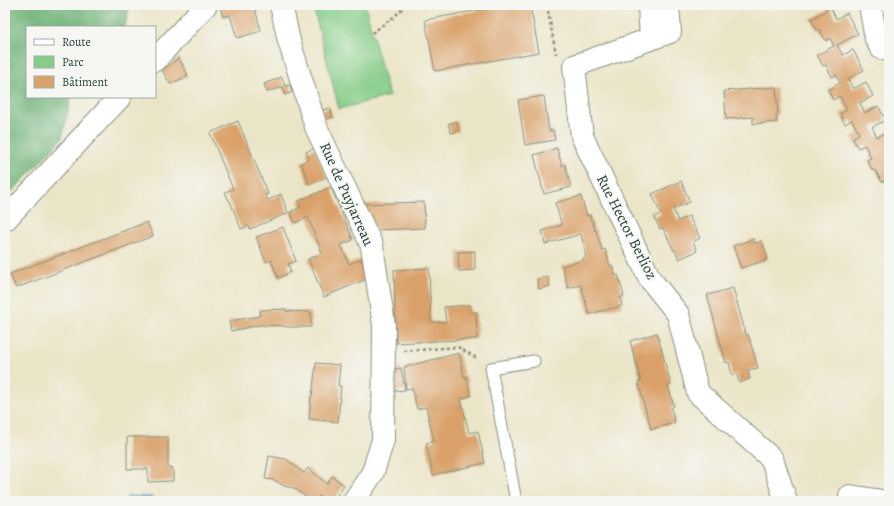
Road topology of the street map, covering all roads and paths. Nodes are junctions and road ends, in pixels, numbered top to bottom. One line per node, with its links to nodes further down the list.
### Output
1 (206, 5): 11 (street)
2 (281, 5): 15 (street, Rue de Puyjarreau)
3 (406, 5): 8 (path)
4 (547, 5): 12 (path)
5 (649, 5): 9 (street)
6 (668, 5): 9 (street)
7 (870, 5): 10 (street)
8 (372, 33)
9 (651, 39): 12 (street)
10 (889, 50)
11 (156, 59)
12 (574, 66): 21 (street, Rue Hector Berlioz)
13 (119, 98): 14 (street)
14 (5, 220)
15 (384, 352): 17 (path); 19 (street, Rue de Puyjarreau)
16 (534, 361): 17 (lane)
17 (491, 368): 20 (lane)
18 (850, 496): 22 (street)
19 (354, 501)
20 (516, 501)
21 (786, 501)
22 (882, 501)

